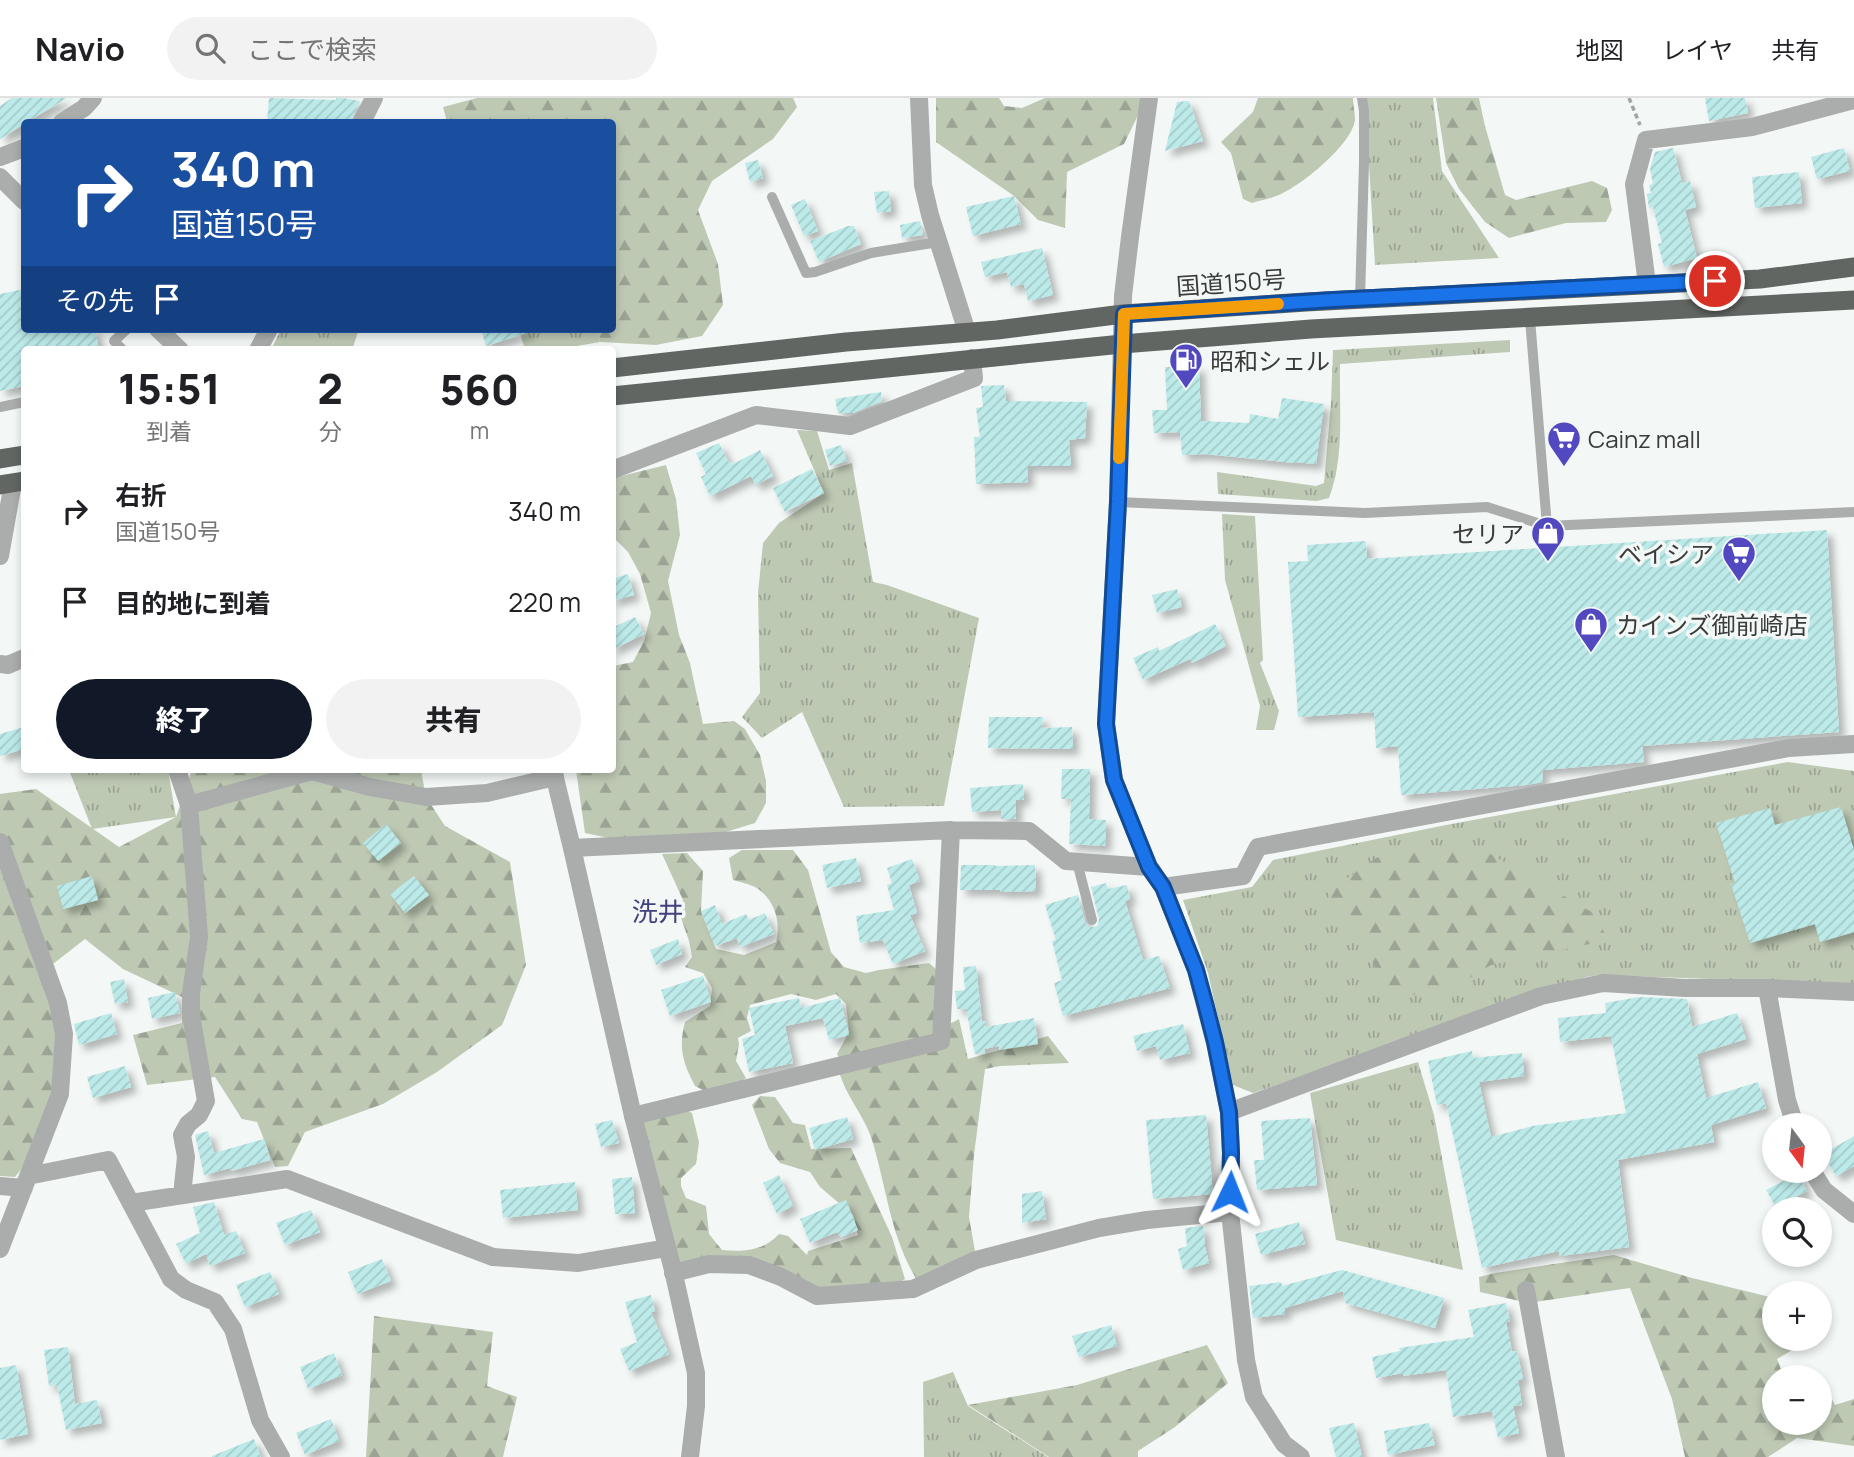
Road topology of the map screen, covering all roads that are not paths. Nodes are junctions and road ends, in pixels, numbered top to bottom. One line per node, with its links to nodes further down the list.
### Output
1 (93, 98): 7 (street)
2 (374, 98): 8 (street)
3 (919, 98): 14 (street)
4 (1149, 98): 19 (street)
5 (1362, 98): 17 (lane)
6 (1854, 100): 16 (street)
7 (67, 119)
8 (364, 119)
9 (21, 149): 10 (street)
10 (0, 158)
11 (0, 177): 13 (street)
12 (772, 197): 14 (lane)
13 (21, 198)
14 (938, 242): 21 (street)
15 (1854, 267): 16 (highway, 国道150号)
16 (1647, 284): 17 (highway, 国道150号)
17 (1360, 299): 19 (highway, 国道150号)
18 (1854, 300): 20 (highway)
19 (1124, 314): 21 (highway, 国道150号); 24 (street)
20 (1530, 319): 24 (highway); 38 (lane)
21 (967, 332): 28 (highway, 国道150号)
22 (123, 333): 25 (lane)
23 (163, 333): 26 (street)
24 (1122, 344): 27 (highway); 36 (street)
25 (119, 346)
26 (176, 346)
27 (972, 358): 29 (highway); 34 (street)
28 (616, 368)
29 (616, 396)
30 (21, 403): 31 (lane)
31 (0, 407)
32 (21, 456): 33 (highway)
33 (0, 459)
34 (616, 468)
35 (12, 483): 39 (street)
36 (1118, 502): 38 (lane); 52 (street)
37 (1854, 512): 38 (lane)
38 (1547, 526)
39 (0, 556)
40 (21, 659): 41 (street)
41 (0, 664)
42 (1854, 744): 53 (street)
43 (178, 773): 47 (street)
44 (305, 773): 47 (street)
45 (319, 773): 46 (street)
46 (554, 774): 50 (street)
47 (189, 805): 63 (street)
48 (951, 830): 50 (street); 51 (street); 59 (street)
49 (0, 842): 60 (street)
50 (572, 848): 59 (street)
51 (1077, 862): 52 (street); 54 (lane)
52 (1149, 867): 53 (street)
53 (1163, 887): 57 (street)
54 (1092, 920)
55 (1767, 988): 56 (street); 57 (street); 58 (street)
56 (1854, 992)
57 (1229, 1112): 65 (street)
58 (1791, 1113)
59 (634, 1116): 67 (street)
60 (26, 1182): 62 (street); 64 (street); 68 (street)
61 (1820, 1183): 66 (street)
62 (0, 1186)
63 (182, 1195): 64 (street); 67 (street)
64 (131, 1203): 71 (street)
65 (1230, 1212): 69 (street); 73 (street)
66 (1854, 1214)
67 (667, 1248): 69 (street)
68 (0, 1249)
69 (673, 1273): 72 (street)
70 (1526, 1290): 74 (street)
71 (281, 1457)
72 (690, 1457)
73 (1301, 1457)
74 (1556, 1457)

